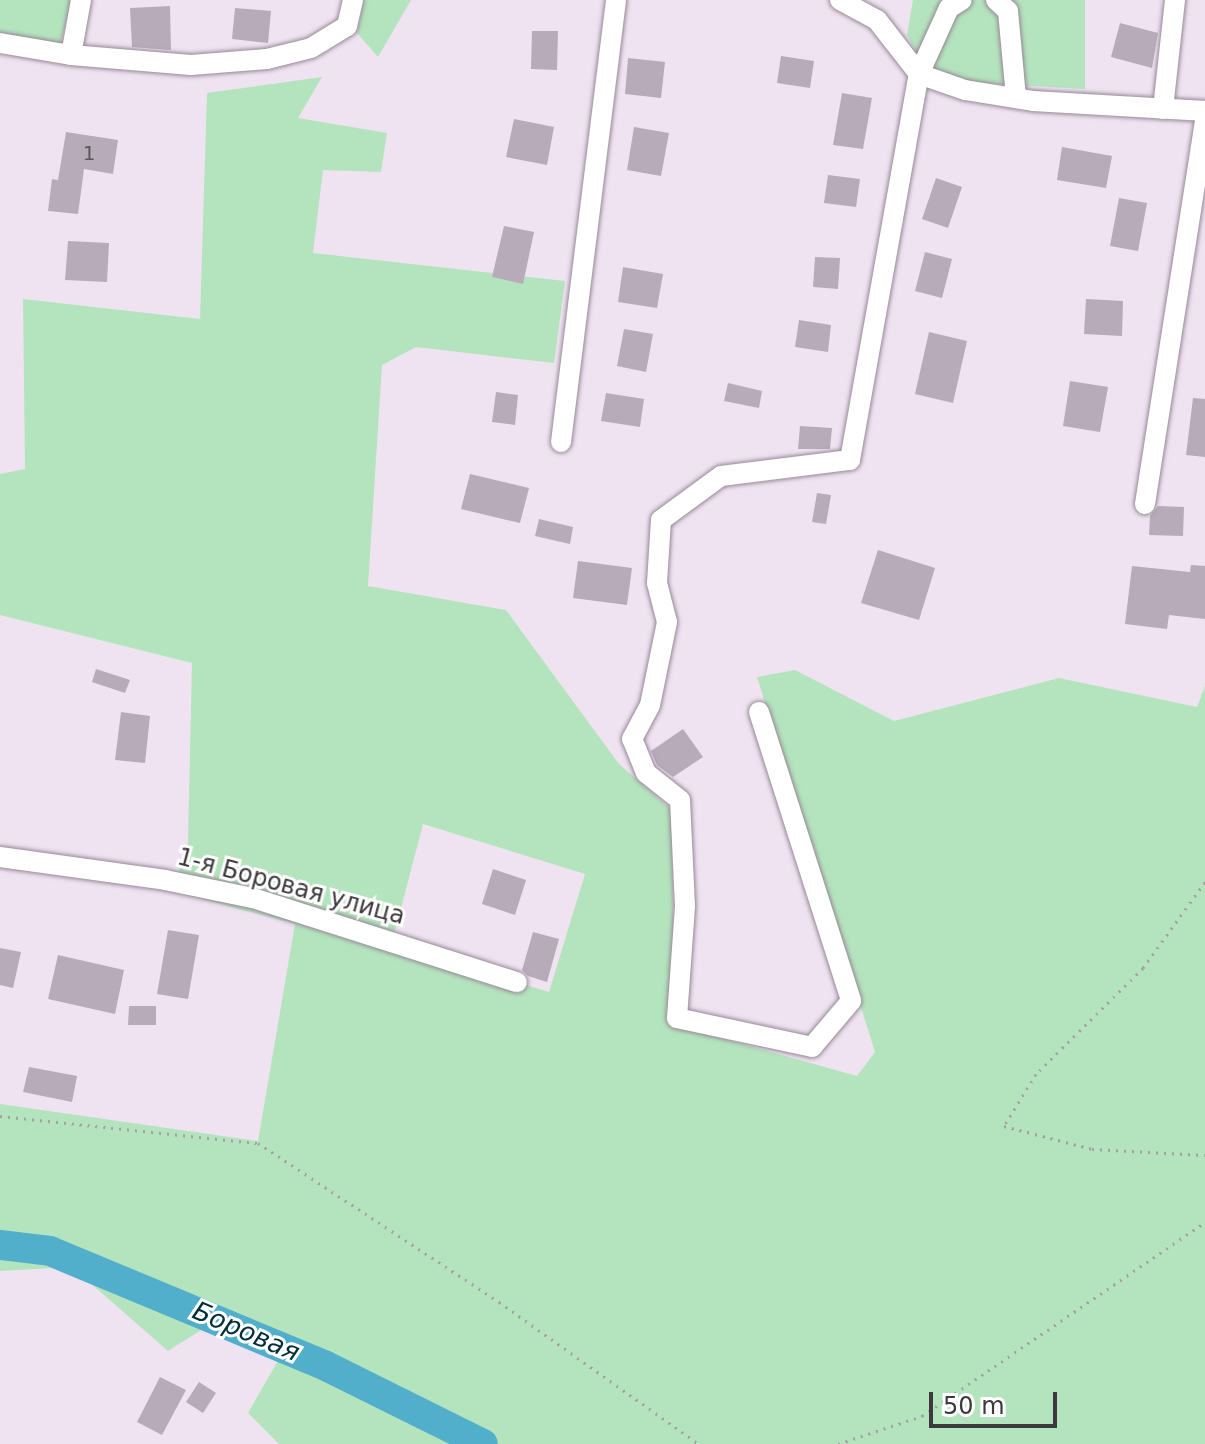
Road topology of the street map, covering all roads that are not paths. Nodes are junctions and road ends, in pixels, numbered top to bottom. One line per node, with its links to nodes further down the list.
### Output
1 (81, 0): 9 (street)
2 (353, 0): 9 (street)
3 (616, 0): 15 (street)
4 (840, 0): 10 (street)
5 (962, 0): 10 (street)
6 (996, 0): 11 (street)
7 (1175, 0): 12 (street)
8 (0, 43): 9 (street)
9 (71, 55)
10 (919, 74): 11 (street); 17 (street)
11 (1016, 98): 12 (street)
12 (1163, 109): 13 (street)
13 (1205, 111)
14 (1205, 122): 16 (street)
15 (561, 442)
16 (1145, 504)
17 (759, 712)
18 (0, 857): 19 (street, 1-я Боровая улица)
19 (517, 982)

